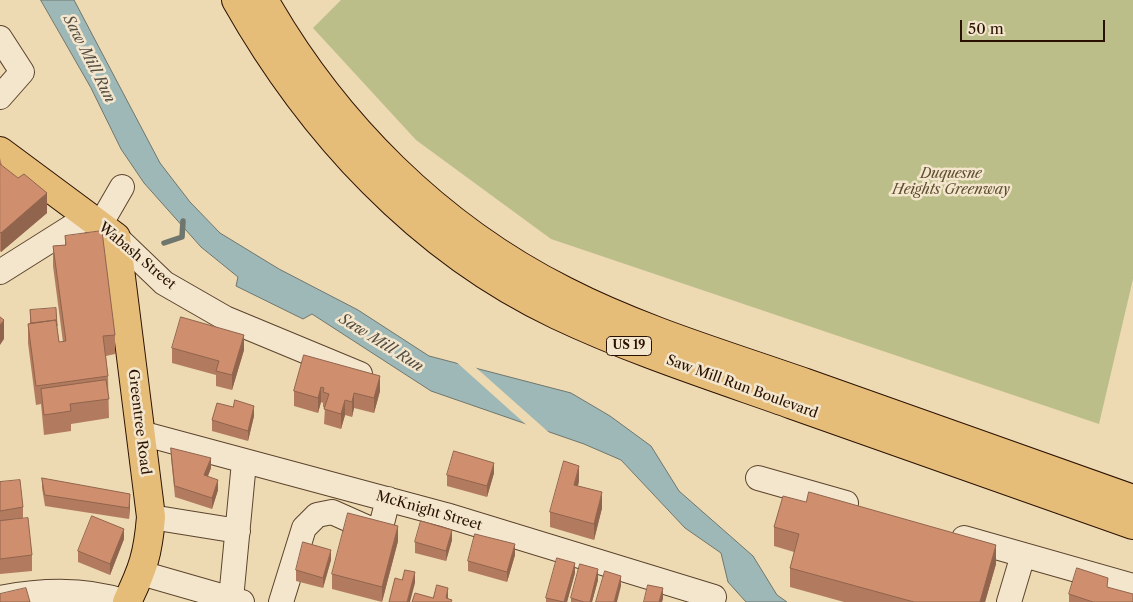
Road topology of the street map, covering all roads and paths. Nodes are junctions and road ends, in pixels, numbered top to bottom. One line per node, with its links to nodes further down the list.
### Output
1 (236, 0): 17 (main road, Saw Mill Run Boulevard / US 19)
2 (264, 0): 14 (main road, Saw Mill Run Boulevard / US 19)
3 (0, 38): 4 (street)
4 (0, 97)
5 (0, 151): 7 (main road, Wabash Street)
6 (122, 187): 7 (street)
7 (102, 226): 8 (street); 9 (street, Wabash Street); 10 (main road, Greentree Road)
8 (0, 272)
9 (374, 380)
10 (141, 433): 11 (street, McKnight Street); 16 (main road, Greentree Road)
11 (244, 462): 13 (street, McKnight Street); 18 (street)
12 (758, 478): 15 (street)
13 (388, 499): 23 (street, McKnight Street); 27 (street)
14 (1133, 499)
15 (872, 511)
16 (151, 517): 18 (street); 21 (main road, Greentree Road)
17 (1133, 525)
18 (238, 531): 25 (street)
19 (947, 533): 20 (street)
20 (1023, 555): 22 (street); 28 (street)
21 (141, 573): 25 (street); 26 (main road, Greentree Road)
22 (1133, 586)
23 (714, 596)
24 (0, 598): 26 (street)
25 (237, 600)
26 (126, 602)
27 (281, 602)
28 (1009, 602)

